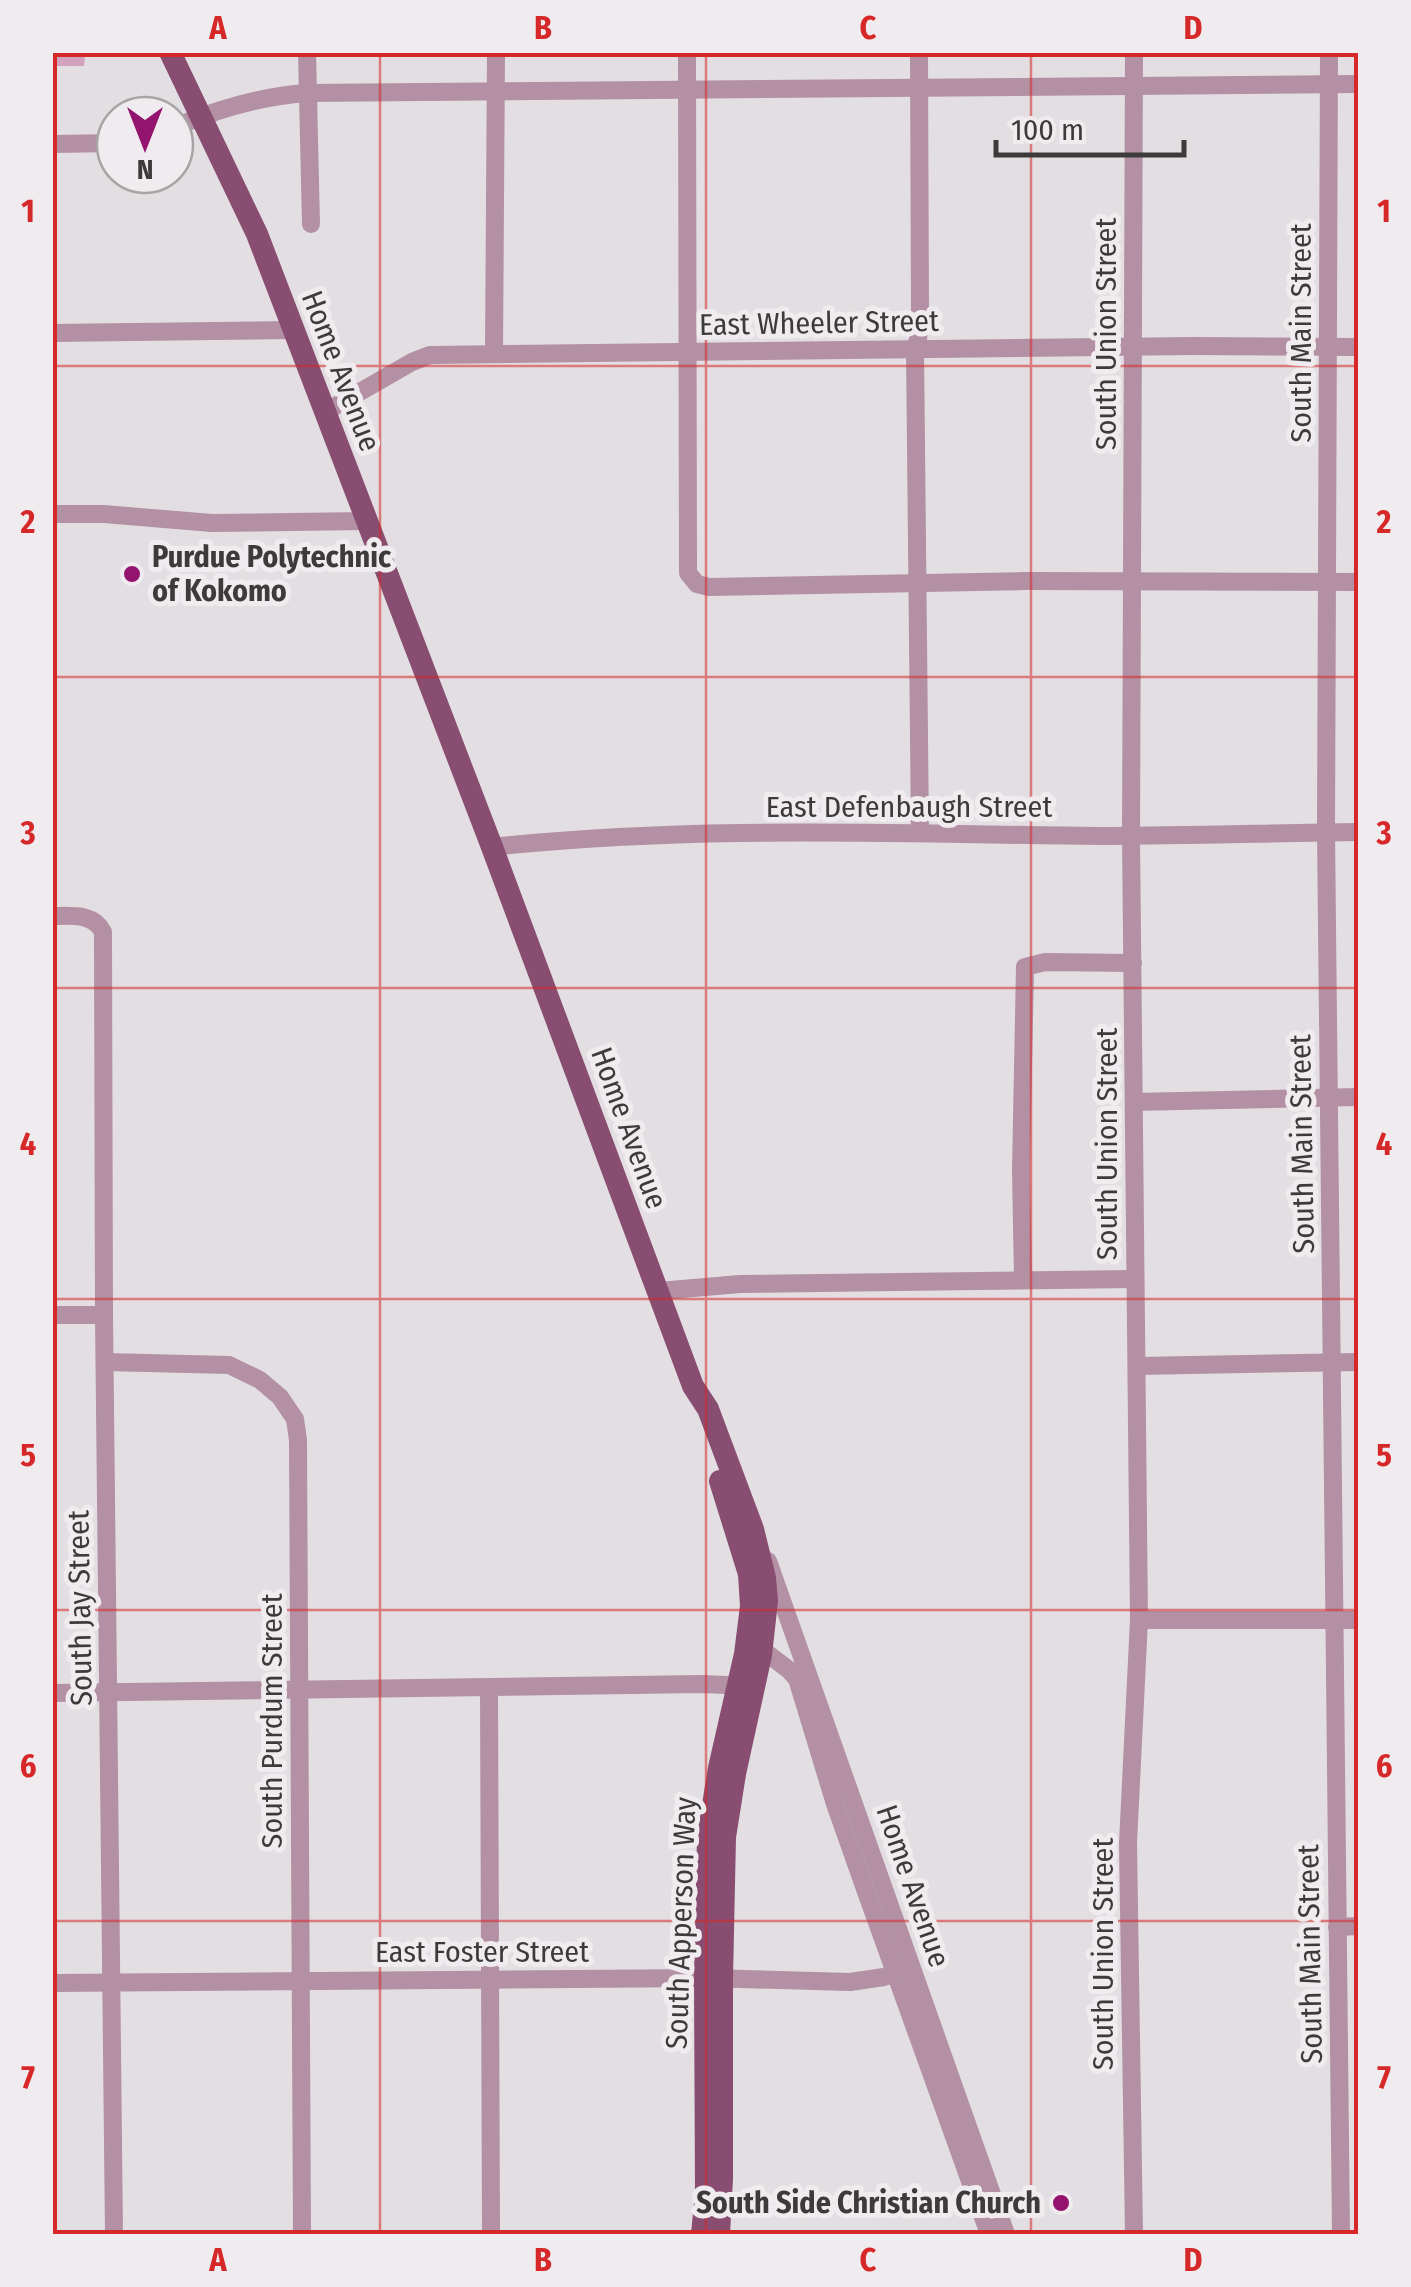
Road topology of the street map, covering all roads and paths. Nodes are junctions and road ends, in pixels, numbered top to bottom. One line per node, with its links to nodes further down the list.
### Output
1 (170, 52): 15 (main road, Home Avenue)
2 (307, 52): 14 (street)
3 (496, 52): 13 (street)
4 (687, 52): 12 (street)
5 (919, 52): 11 (street)
6 (1134, 52): 10 (street, South Union Street)
7 (1329, 52): 8 (street, South Main Street)
8 (1330, 84): 9 (street); 10 (street); 22 (street, South Main Street)
9 (1358, 84)
10 (1134, 86): 11 (street); 24 (street, South Union Street)
11 (920, 87): 12 (street); 25 (street)
12 (687, 89): 13 (street); 26 (street)
13 (496, 91): 14 (street); 27 (street)
14 (307, 93): 15 (street); 19 (street)
15 (201, 116): 16 (street); 20 (main road, Home Avenue)
16 (195, 119)
17 (95, 143): 18 (street)
18 (52, 144)
19 (311, 224)
20 (294, 330): 21 (street); 28 (main road, Home Avenue)
21 (52, 333)
22 (1328, 347): 23 (street, East Wheeler Street); 24 (street, East Wheeler Street); 32 (street, South Main Street)
23 (1358, 347)
24 (1134, 348): 25 (street, East Wheeler Street); 31 (street, South Union Street)
25 (915, 349): 26 (street, East Wheeler Street); 34 (street)
26 (689, 352): 27 (street, East Wheeler Street); 34 (street)
27 (494, 354): 28 (street, East Wheeler Street)
28 (325, 412): 30 (main road, Home Avenue)
29 (52, 514): 30 (street)
30 (367, 521): 39 (main road, Home Avenue)
31 (1133, 582): 32 (street); 34 (street); 38 (street, South Union Street)
32 (1327, 582): 33 (street); 35 (street, South Main Street)
33 (1358, 582)
34 (916, 584): 37 (street)
35 (1326, 832): 36 (street, East Defenbaugh Street); 38 (street, East Defenbaugh Street); 42 (street, South Main Street)
36 (1358, 832)
37 (920, 833): 38 (street, East Defenbaugh Street); 39 (street, East Defenbaugh Street)
38 (1131, 835): 41 (street, South Union Street)
39 (492, 847): 47 (main road, Home Avenue)
40 (52, 916): 49 (street, South Jay Street)
41 (1133, 963): 44 (street, South Union Street); 46 (street)
42 (1329, 1098): 43 (street); 44 (street); 51 (street, South Main Street)
43 (1358, 1098)
44 (1134, 1102): 45 (street, South Union Street)
45 (1135, 1279): 46 (street); 53 (street, South Union Street)
46 (1023, 1280): 47 (street)
47 (658, 1291): 54 (main road, Home Avenue)
48 (52, 1315): 49 (street)
49 (104, 1315): 50 (street, South Jay Street)
50 (105, 1362): 61 (street, South Purdum Street); 63 (street, South Jay Street)
51 (1332, 1362): 52 (street); 53 (street); 57 (street, South Main Street)
52 (1358, 1362)
53 (1136, 1366): 56 (street, South Union Street)
54 (693, 1386): 55 (main road, Home Avenue); 59 (main road, South Apperson Way)
55 (752, 1528): 59 (main road, South Apperson Way); 67 (street, Home Avenue)
56 (1139, 1620): 57 (street); 80 (street, South Union Street)
57 (1335, 1620): 58 (street); 66 (street, South Main Street)
58 (1358, 1620)
59 (755, 1644): 60 (main road, South Apperson Way); 67 (street, Home Avenue)
60 (746, 1686): 62 (street); 68 (main road, South Apperson Way)
61 (299, 1688): 62 (street); 63 (street); 71 (street, South Purdum Street)
62 (489, 1688): 69 (street)
63 (108, 1691): 64 (street); 70 (street, South Jay Street)
64 (52, 1692)
65 (1358, 1926): 66 (street)
66 (1337, 1927): 81 (street, South Main Street)
67 (903, 1971): 68 (street, East Foster Street); 78 (street, Home Avenue); 79 (street, Home Avenue)
68 (714, 1978): 69 (street, East Foster Street); 76 (main road, South Apperson Way); 77 (main road, South Apperson Way)
69 (490, 1979): 71 (street, East Foster Street); 75 (street)
70 (112, 1982): 71 (street, East Foster Street); 72 (street, East Foster Street); 73 (street, South Jay Street)
71 (301, 1982): 74 (street, South Purdum Street)
72 (52, 1983)
73 (114, 2234)
74 (302, 2234)
75 (491, 2234)
76 (702, 2234)
77 (718, 2234)
78 (989, 2234)
79 (1006, 2234)
80 (1134, 2234)
81 (1341, 2234)

